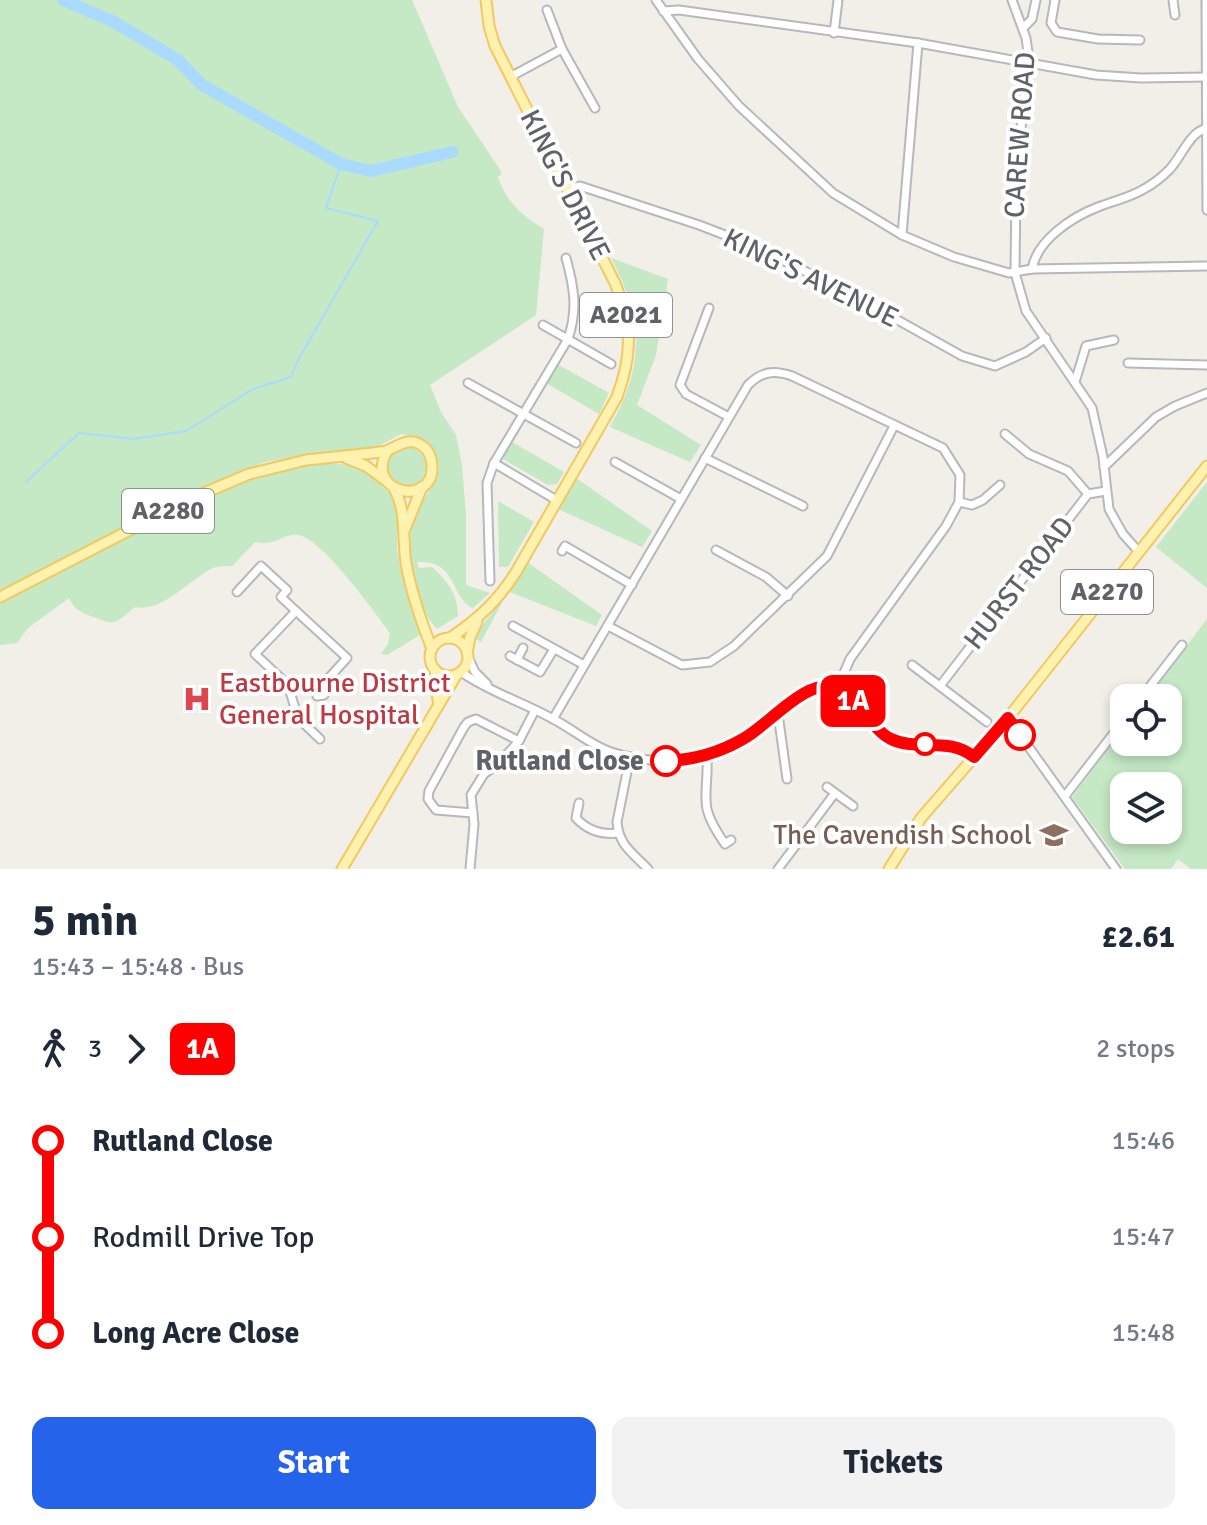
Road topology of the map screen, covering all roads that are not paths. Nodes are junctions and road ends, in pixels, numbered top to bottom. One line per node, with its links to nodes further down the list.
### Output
1 (486, 0): 20 (main road, KING'S DRIVE / A2021)
2 (656, 0): 10 (street)
3 (838, 0): 13 (street)
4 (1012, 0): 12 (street, CAREW ROAD)
5 (1036, 0): 12 (street)
6 (1055, 0): 14 (street)
7 (1173, 0): 11 (street)
8 (1206, 0): 15 (street)
9 (547, 10): 17 (street)
10 (663, 11): 13 (street); 25 (street)
11 (1175, 15)
12 (1023, 28): 18 (street, CAREW ROAD)
13 (834, 33): 16 (street)
14 (1140, 40)
15 (1206, 41): 19 (street)
16 (918, 43): 18 (street); 25 (street)
17 (562, 49): 20 (street); 21 (street)
18 (1026, 62): 19 (street); 29 (street, CAREW ROAD)
19 (1206, 75): 22 (street)
20 (510, 77): 23 (main road, KING'S DRIVE / A2021)
21 (595, 108)
22 (1206, 134): 24 (street); 28 (street)
23 (567, 189): 32 (street, KING'S AVENUE); 59 (main road, KING'S DRIVE / A2021)
24 (1207, 210)
25 (902, 235): 29 (street)
26 (566, 258): 33 (street)
27 (1207, 266): 28 (street)
28 (1032, 269): 29 (street)
29 (1015, 273): 32 (street, CAREW ROAD)
30 (709, 308): 42 (street)
31 (543, 325): 33 (street)
32 (1046, 338): 38 (street, CAREW ROAD)
33 (568, 339): 36 (street); 41 (street)
34 (1114, 340): 38 (street)
35 (1128, 363): 37 (street)
36 (611, 364)
37 (1207, 365)
38 (1075, 382): 52 (street, CAREW ROAD)
39 (468, 383): 41 (street)
40 (1207, 393): 52 (street)
41 (524, 414): 45 (street); 50 (street)
42 (729, 417): 43 (street); 48 (street)
43 (894, 426): 60 (street); 71 (street)
44 (1005, 434): 57 (street)
45 (576, 443)
46 (387, 451): 47 (main road, A2280); 53 (main road, A2280); 55 (main road, A2280)
47 (346, 458): 53 (main road); 72 (main road, A2280)
48 (705, 458): 58 (street); 61 (street)
49 (615, 462): 58 (street)
50 (494, 463): 59 (street); 67 (street)
51 (1207, 466): 65 (main road, A2270)
52 (1104, 467): 56 (street, CAREW ROAD)
53 (391, 485): 55 (main road); 62 (main road, A2280)
54 (1000, 485): 60 (street)
55 (422, 487): 62 (main road, A2280)
56 (1106, 491): 57 (street, HURST ROAD); 65 (street, CAREW ROAD)
57 (1088, 494): 89 (street, HURST ROAD)
58 (681, 499): 69 (street)
59 (558, 501): 74 (main road, KING'S DRIVE / A2021)
60 (959, 502): 90 (street)
61 (803, 506)
62 (404, 533): 75 (main road, A2280)
63 (716, 550): 71 (street)
64 (562, 551): 69 (street)
65 (1139, 552): 96 (main road, A2270)
66 (500, 569): 67 (street)
67 (490, 570): 68 (street)
68 (490, 581)
69 (632, 585): 77 (street)
70 (237, 592): 73 (street)
71 (788, 596): 77 (street)
72 (0, 597)
73 (296, 611): 92 (street); 100 (street)
74 (479, 618): 78 (main road, KING'S DRIVE / A2021); 83 (main road, KING'S DRIVE / A2021)
75 (425, 626): 78 (main road); 81 (main road, A2280)
76 (513, 626): 82 (street)
77 (608, 626): 84 (street)
78 (448, 638): 81 (main road); 83 (main road)
79 (1182, 645): 88 (street)
80 (523, 648): 82 (street)
81 (432, 649): 86 (main road)
82 (554, 649): 84 (street)
83 (468, 656): 87 (main road); 91 (street)
84 (584, 665): 97 (street)
85 (912, 665): 89 (street)
86 (435, 670): 87 (main road); 93 (main road)
87 (459, 673): 91 (street); 93 (main road)
88 (1152, 684)
89 (940, 686): 98 (street)
90 (838, 687): 95 (street); 104 (street)
91 (492, 688): 94 (street)
92 (324, 695)
93 (438, 705): 112 (main road)
94 (535, 710): 97 (street); 101 (street)
95 (776, 715): 102 (street); 105 (street)
96 (1008, 718): 104 (main road, A2270); 106 (street)
97 (553, 719): 103 (street)
98 (987, 722)
99 (1110, 738): 106 (street)
100 (320, 739)
101 (519, 741): 109 (street); 109 (street)
102 (707, 755): 103 (street); 111 (street)
103 (630, 757): 110 (street)
104 (974, 757): 116 (main road, A2270)
105 (787, 779)
106 (1065, 796): 117 (street)
107 (579, 803): 110 (street)
108 (853, 806): 115 (street)
109 (473, 813): 113 (street)
110 (618, 833): 114 (street)
111 (731, 840)
112 (342, 869)
113 (470, 869)
114 (648, 869)
115 (778, 869)
116 (889, 869)
117 (1116, 869)

